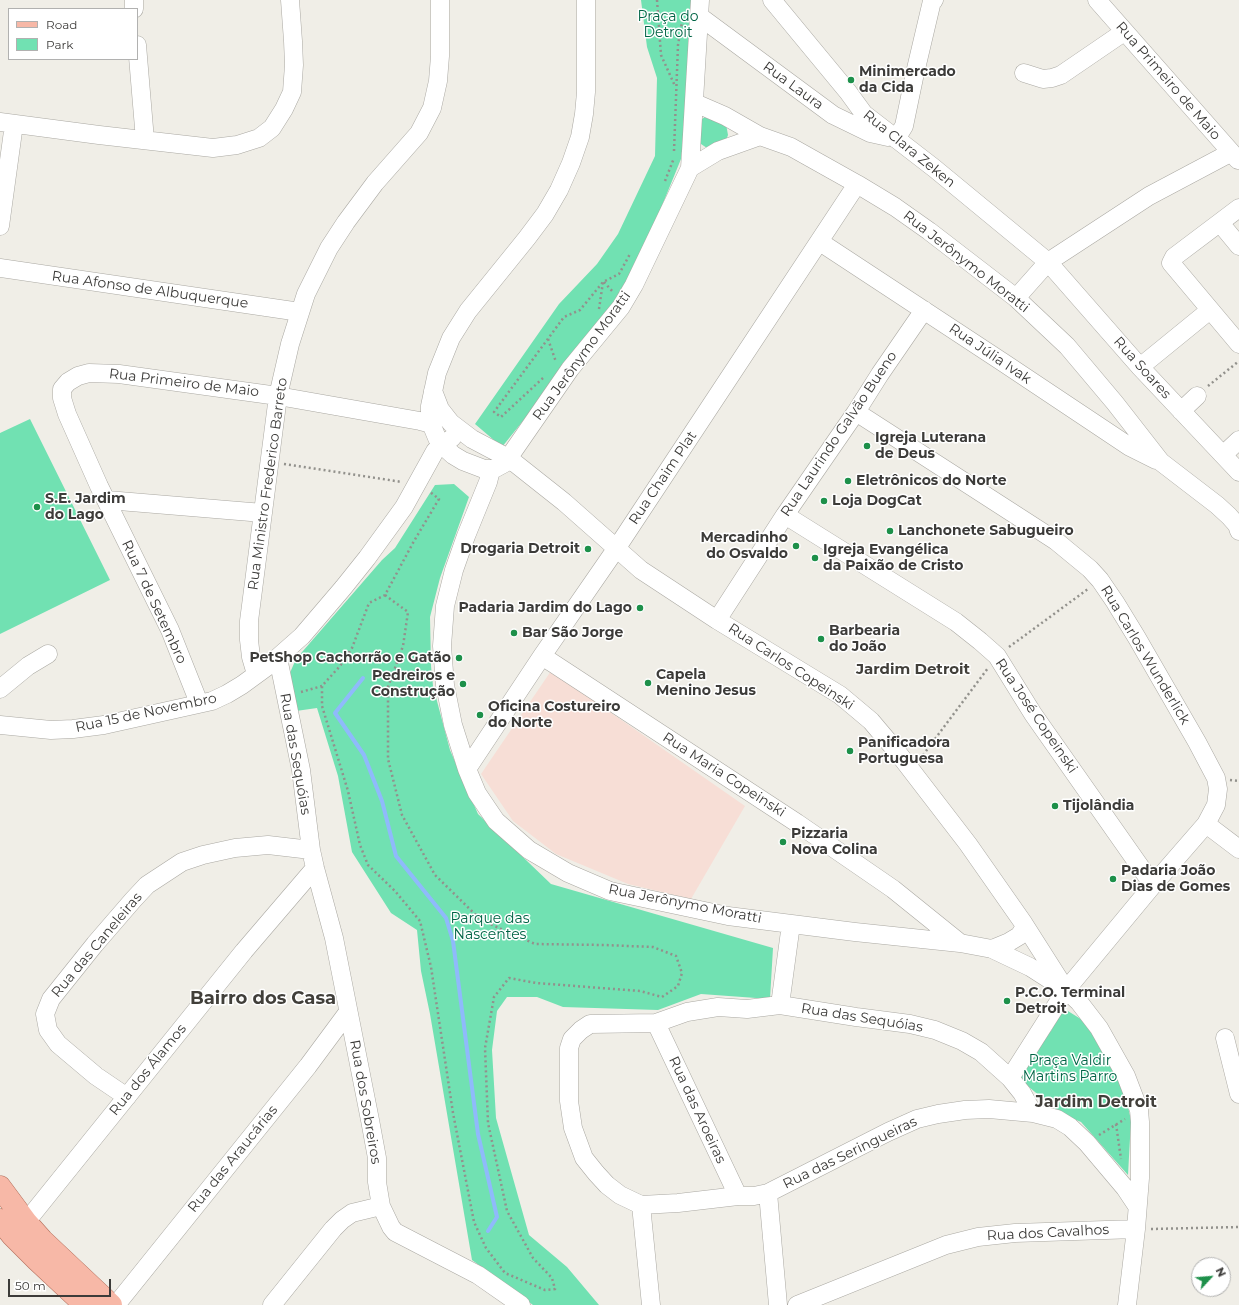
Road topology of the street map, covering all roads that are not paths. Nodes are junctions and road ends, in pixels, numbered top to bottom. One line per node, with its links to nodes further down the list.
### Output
1 (290, 0): 15 (street)
2 (440, 0): 29 (street, Rua Ministro Frederico Barreto)
3 (586, 0): 33 (street)
4 (772, 0): 14 (street, Rua Clara Zeken)
5 (932, 0): 14 (street)
6 (1097, 0): 8 (street, Rua Primeiro de Maio)
7 (694, 11): 11 (street); 14 (street, Rua Laura)
8 (1124, 32): 10 (street); 16 (street, Rua Primeiro de Maio)
9 (138, 59): 15 (street)
10 (1024, 73)
11 (695, 103): 13 (street, Rua Jerônymo Moratti); 17 (street)
12 (7, 123): 15 (street); 21 (street)
13 (760, 136): 17 (street); 18 (street, Rua Jerônymo Moratti)
14 (896, 139): 24 (street, Rua Clara Zeken)
15 (144, 140)
16 (1235, 157): 24 (street)
17 (690, 168): 43 (street, Rua Jerônymo Moratti)
18 (857, 184): 22 (street, Rua Chaim Plat); 26 (street, Rua Jerônymo Moratti)
19 (1239, 208): 20 (street)
20 (1220, 223): 23 (street); 28 (street)
21 (0, 226)
22 (820, 242): 27 (street, Rua Júlia Ivak); 51 (street, Rua Chaim Plat)
23 (1239, 246)
24 (1048, 262): 26 (street); 31 (street, Rua Soares)
25 (0, 268): 29 (street, Rua Afonso de Albuquerque)
26 (1016, 298): 44 (street, Rua Jerônymo Moratti)
27 (924, 310): 37 (street, Rua Laurindo Galvão Bueno); 44 (street, Rua Júlia Ivak)
28 (1210, 310): 30 (street); 31 (street)
29 (300, 312): 34 (street, Rua Ministro Frederico Barreto)
30 (1239, 344)
31 (1140, 367): 36 (street, Rua Soares)
32 (78, 376): 34 (street, Rua Primeiro de Maio); 47 (street, Rua 7 de Setembro)
33 (433, 391): 38 (street); 39 (street, Rua Carlos Copeinski)
34 (278, 396): 38 (street, Rua Primeiro de Maio); 48 (street, Rua Ministro Frederico Barreto)
35 (1197, 396): 36 (street)
36 (1181, 411): 42 (street, Rua Soares)
37 (856, 412): 49 (street, Rua Laurindo Galvão Bueno); 61 (street, Rua Carlos Wunderlick)
38 (432, 424): 41 (street)
39 (472, 439): 41 (street); 43 (street, Rua Carlos Copeinski)
40 (1239, 440): 42 (street)
41 (448, 450): 45 (street); 55 (street, Rua 15 de Novembro)
42 (1223, 455): 46 (street, Rua Soares)
43 (508, 458): 45 (street); 51 (street, Rua Carlos Copeinski)
44 (1161, 462): 50 (street, Rua Jerônymo Moratti)
45 (491, 470): 60 (street, Rua Jerônymo Moratti)
46 (1239, 472)
47 (106, 500): 48 (street); 58 (street, Rua 7 de Setembro)
48 (263, 513): 56 (street, Rua Ministro Frederico Barreto)
49 (785, 515): 52 (street, Rua Laurindo Galvão Bueno); 67 (street, Rua José Copeinski)
50 (1238, 526)
51 (616, 549): 52 (street, Rua Carlos Copeinski); 54 (street, Rua Chaim Plat)
52 (717, 620): 69 (street, Rua Carlos Copeinski)
53 (48, 654): 57 (street)
54 (542, 656): 60 (street, Rua Chaim Plat); 70 (street, Rua Maria Copeinski)
55 (278, 658): 56 (street, Rua 15 de Novembro); 62 (street, Rua das Sequóias)
56 (256, 674): 58 (street, Rua 15 de Novembro)
57 (0, 689)
58 (199, 703): 59 (street, Rua 15 de Novembro)
59 (0, 725)
60 (466, 769): 68 (street, Rua Jerônymo Moratti)
61 (1206, 824): 64 (street); 67 (street, Rua Carlos Wunderlick)
62 (309, 830): 63 (street, Rua das Caneleiras); 65 (street, Rua das Sequóias)
63 (268, 845): 65 (street, Rua das Caneleiras); 79 (street, Rua das Caneleiras)
64 (1239, 849)
65 (311, 850): 66 (street, Rua dos Sobreiros)
66 (315, 868): 74 (street, Rua dos Sobreiros); 79 (street, Rua dos Álamos)
67 (1153, 885): 72 (street, Rua Carlos Wunderlick)
68 (791, 924): 70 (street, Rua Jerônymo Moratti); 73 (street)
69 (1021, 930): 71 (street); 72 (street, Rua Carlos Copeinski)
70 (960, 943): 71 (street, Rua Jerônymo Moratti)
71 (992, 949): 72 (street, Rua Jerônymo Moratti)
72 (1066, 990): 77 (street, Rua Carlos Wunderlick); 86 (street)
73 (780, 1005): 75 (street, Rua das Sequóias); 77 (street, Rua das Sequóias)
74 (348, 1012): 85 (street, Rua dos Sobreiros); 91 (street, Rua das Araucárias)
75 (656, 1023): 83 (street, Rua das Aroeiras); 84 (street, Rua das Sequóias)
76 (1225, 1038): 78 (street)
77 (1010, 1078): 80 (street, Rua das Sequóias)
78 (1239, 1094)
79 (127, 1097): 87 (street, Rua dos Álamos)
80 (1034, 1113): 82 (street, Rua das Seringueiras); 86 (street)
81 (0, 1187): 87 (main road)
82 (768, 1193): 83 (street, Rua das Seringueiras); 95 (street)
83 (738, 1196): 84 (street, Rua das Seringueiras)
84 (641, 1205): 94 (street)
85 (381, 1206): 92 (street); 93 (street, Rua dos Sobreiros)
86 (1137, 1206): 88 (street)
87 (10, 1218): 89 (main road); 90 (main road)
88 (1136, 1229): 96 (street, Rua dos Cavalhos); 97 (street)
89 (85, 1305)
90 (111, 1305)
91 (116, 1305)
92 (272, 1305)
93 (521, 1305)
94 (651, 1305)
95 (778, 1305)
96 (797, 1305)
97 (1127, 1305)

